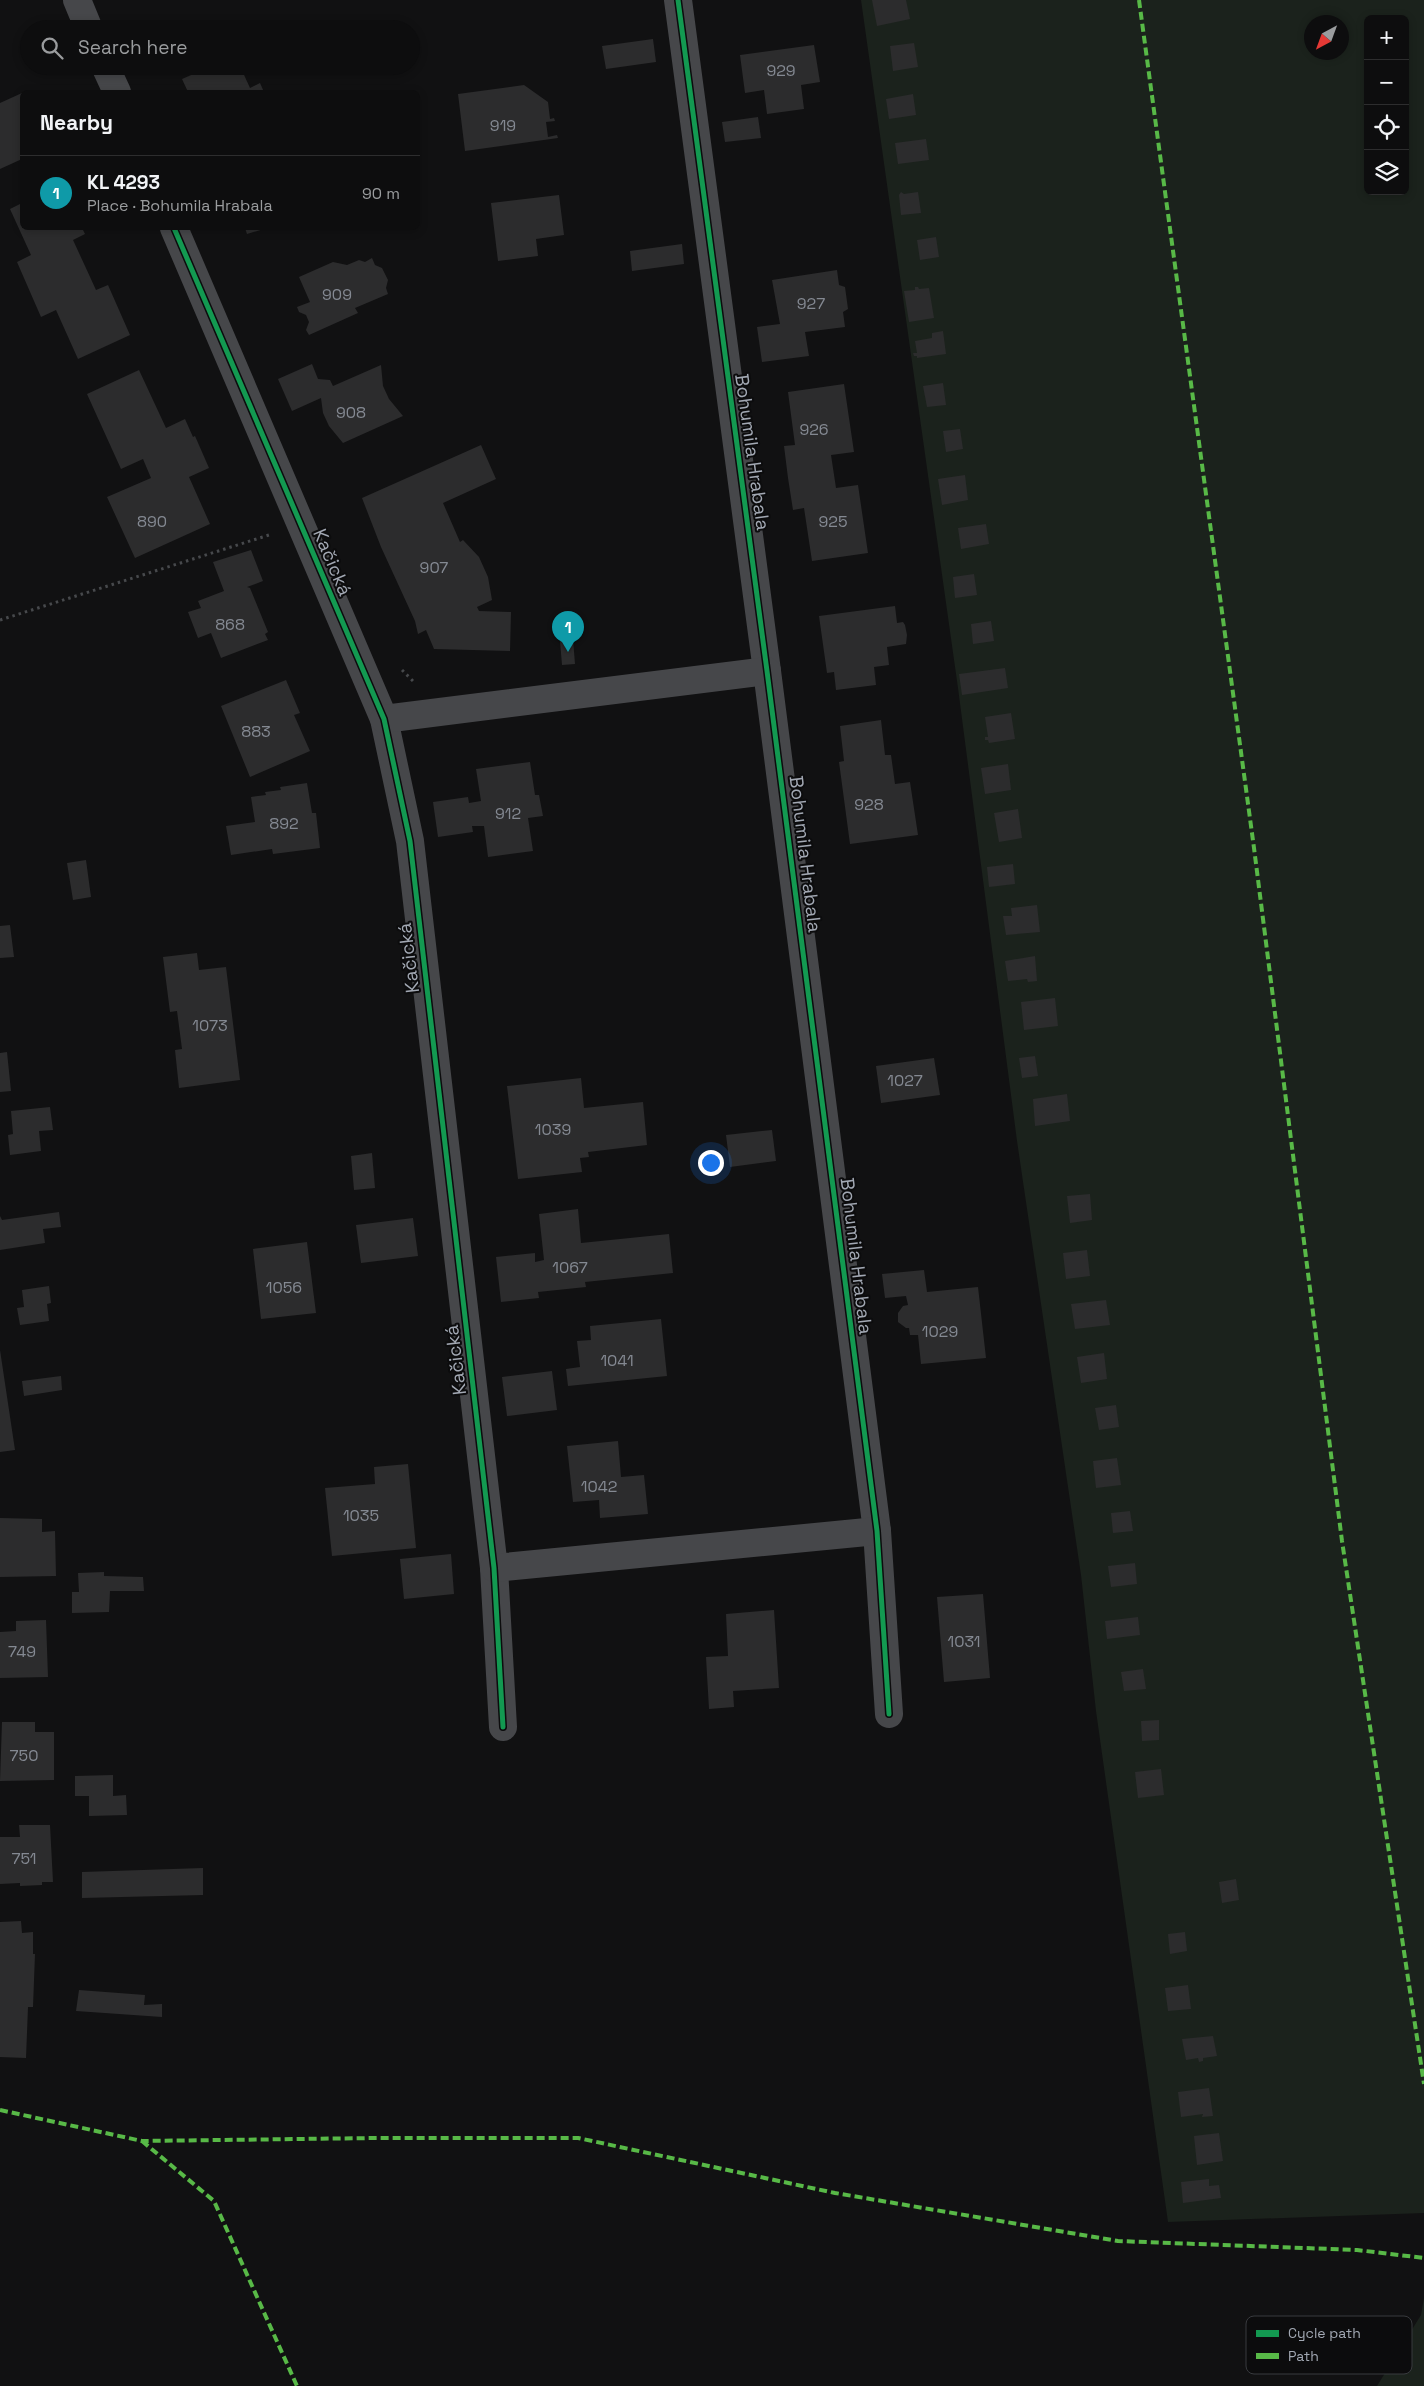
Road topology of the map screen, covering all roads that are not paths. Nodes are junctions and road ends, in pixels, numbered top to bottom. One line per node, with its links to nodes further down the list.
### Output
1 (77, 0): 3 (street)
2 (678, 0): 7 (street, Bohumila Hrabala)
3 (86, 20)
4 (110, 75): 5 (street)
5 (116, 90)
6 (175, 230): 8 (street, Kačická)
7 (767, 671): 8 (street); 9 (street, Bohumila Hrabala)
8 (384, 719): 10 (street, Kačická)
9 (877, 1531): 10 (street); 11 (street, Bohumila Hrabala)
10 (494, 1568): 12 (street, Kačická)
11 (889, 1714)
12 (503, 1727)

